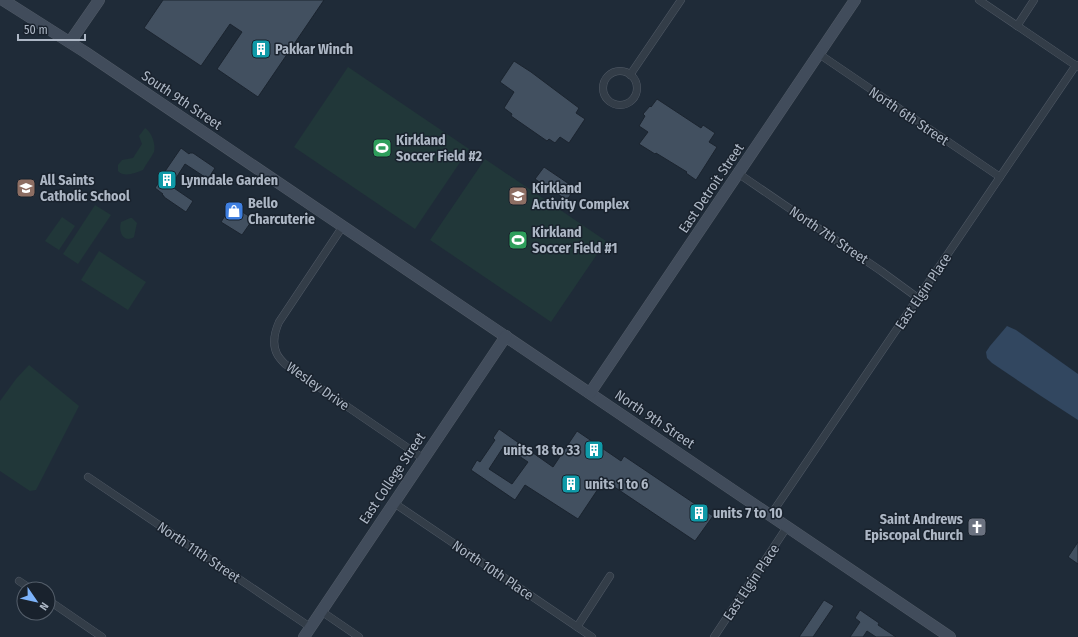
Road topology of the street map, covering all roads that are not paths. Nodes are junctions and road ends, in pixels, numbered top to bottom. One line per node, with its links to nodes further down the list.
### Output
1 (3, 0): 8 (main road, South 9th Street)
2 (99, 0): 8 (main road)
3 (681, 0): 11 (street)
4 (856, 0): 9 (main road, East Detroit Street)
5 (979, 0): 7 (street)
6 (1034, 0): 7 (street)
7 (1017, 26): 10 (street)
8 (70, 42): 14 (main road, South 9th Street)
9 (819, 54): 12 (main road, East Detroit Street); 13 (street, North 6th Street)
10 (1077, 66): 13 (street, East Elgin Place)
11 (630, 75): 11 (street)
12 (739, 174): 15 (street, North 7th Street); 17 (main road, East Detroit Street)
13 (1000, 177): 15 (street, East Elgin Place)
14 (343, 226): 16 (main road, North 9th Street); 18 (street, Wesley Drive)
15 (918, 298): 21 (street, East Elgin Place)
16 (506, 336): 17 (main road, North 9th Street); 18 (main road, East College Street)
17 (590, 393): 21 (main road, North 9th Street)
18 (424, 459): 20 (main road, East College Street)
19 (88, 477): 26 (street, North 11th Street)
20 (394, 503): 25 (main road, East College Street); 27 (street, North 10th Place)
21 (770, 516): 22 (main road, North 9th Street)
22 (787, 527): 32 (street, East Elgin Place); 33 (main road, North 9th Street)
23 (610, 576): 27 (street)
24 (56, 605): 28 (street)
25 (321, 611): 26 (main road, East College Street); 30 (street)
26 (310, 627): 29 (main road, East College Street)
27 (577, 627): 31 (street, North 10th Place)
28 (102, 637)
29 (304, 637)
30 (360, 637)
31 (592, 637)
32 (714, 637)
33 (950, 637)

